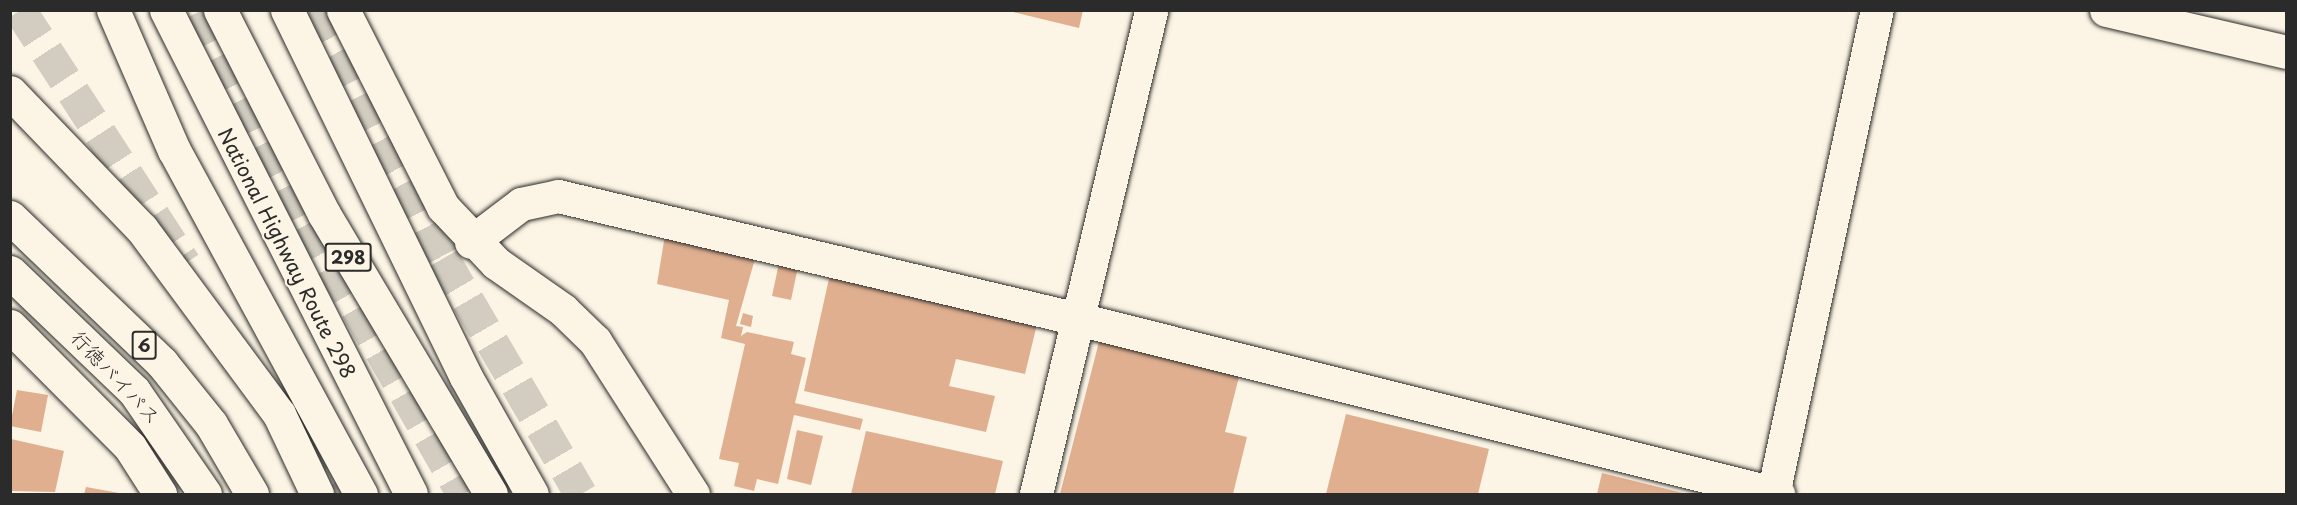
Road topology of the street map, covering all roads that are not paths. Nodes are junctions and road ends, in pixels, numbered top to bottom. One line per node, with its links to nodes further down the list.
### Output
1 (113, 10): 21 (main road)
2 (166, 10): 22 (main road, National Highway Route 298 / 298)
3 (220, 10): 23 (main road, 298)
4 (287, 10): 24 (main road, 298)
5 (343, 10): 12 (main road)
6 (1151, 10): 14 (main road)
7 (1877, 10): 16 (main road)
8 (2106, 10): 9 (main road)
9 (2286, 52)
10 (10, 92): 20 (main road)
11 (10, 217): 19 (main road, 行徳バイパス / 6)
12 (471, 242): 14 (main road); 25 (main road)
13 (10, 272): 18 (main road, 行徳バイパス / 6)
14 (1078, 319): 16 (main road); 26 (main road)
15 (10, 326): 17 (main road)
16 (1775, 494)
17 (159, 495)
18 (205, 495)
19 (252, 495)
20 (317, 495)
21 (361, 495)
22 (411, 495)
23 (491, 495)
24 (532, 495)
25 (693, 495)
26 (1036, 495)

